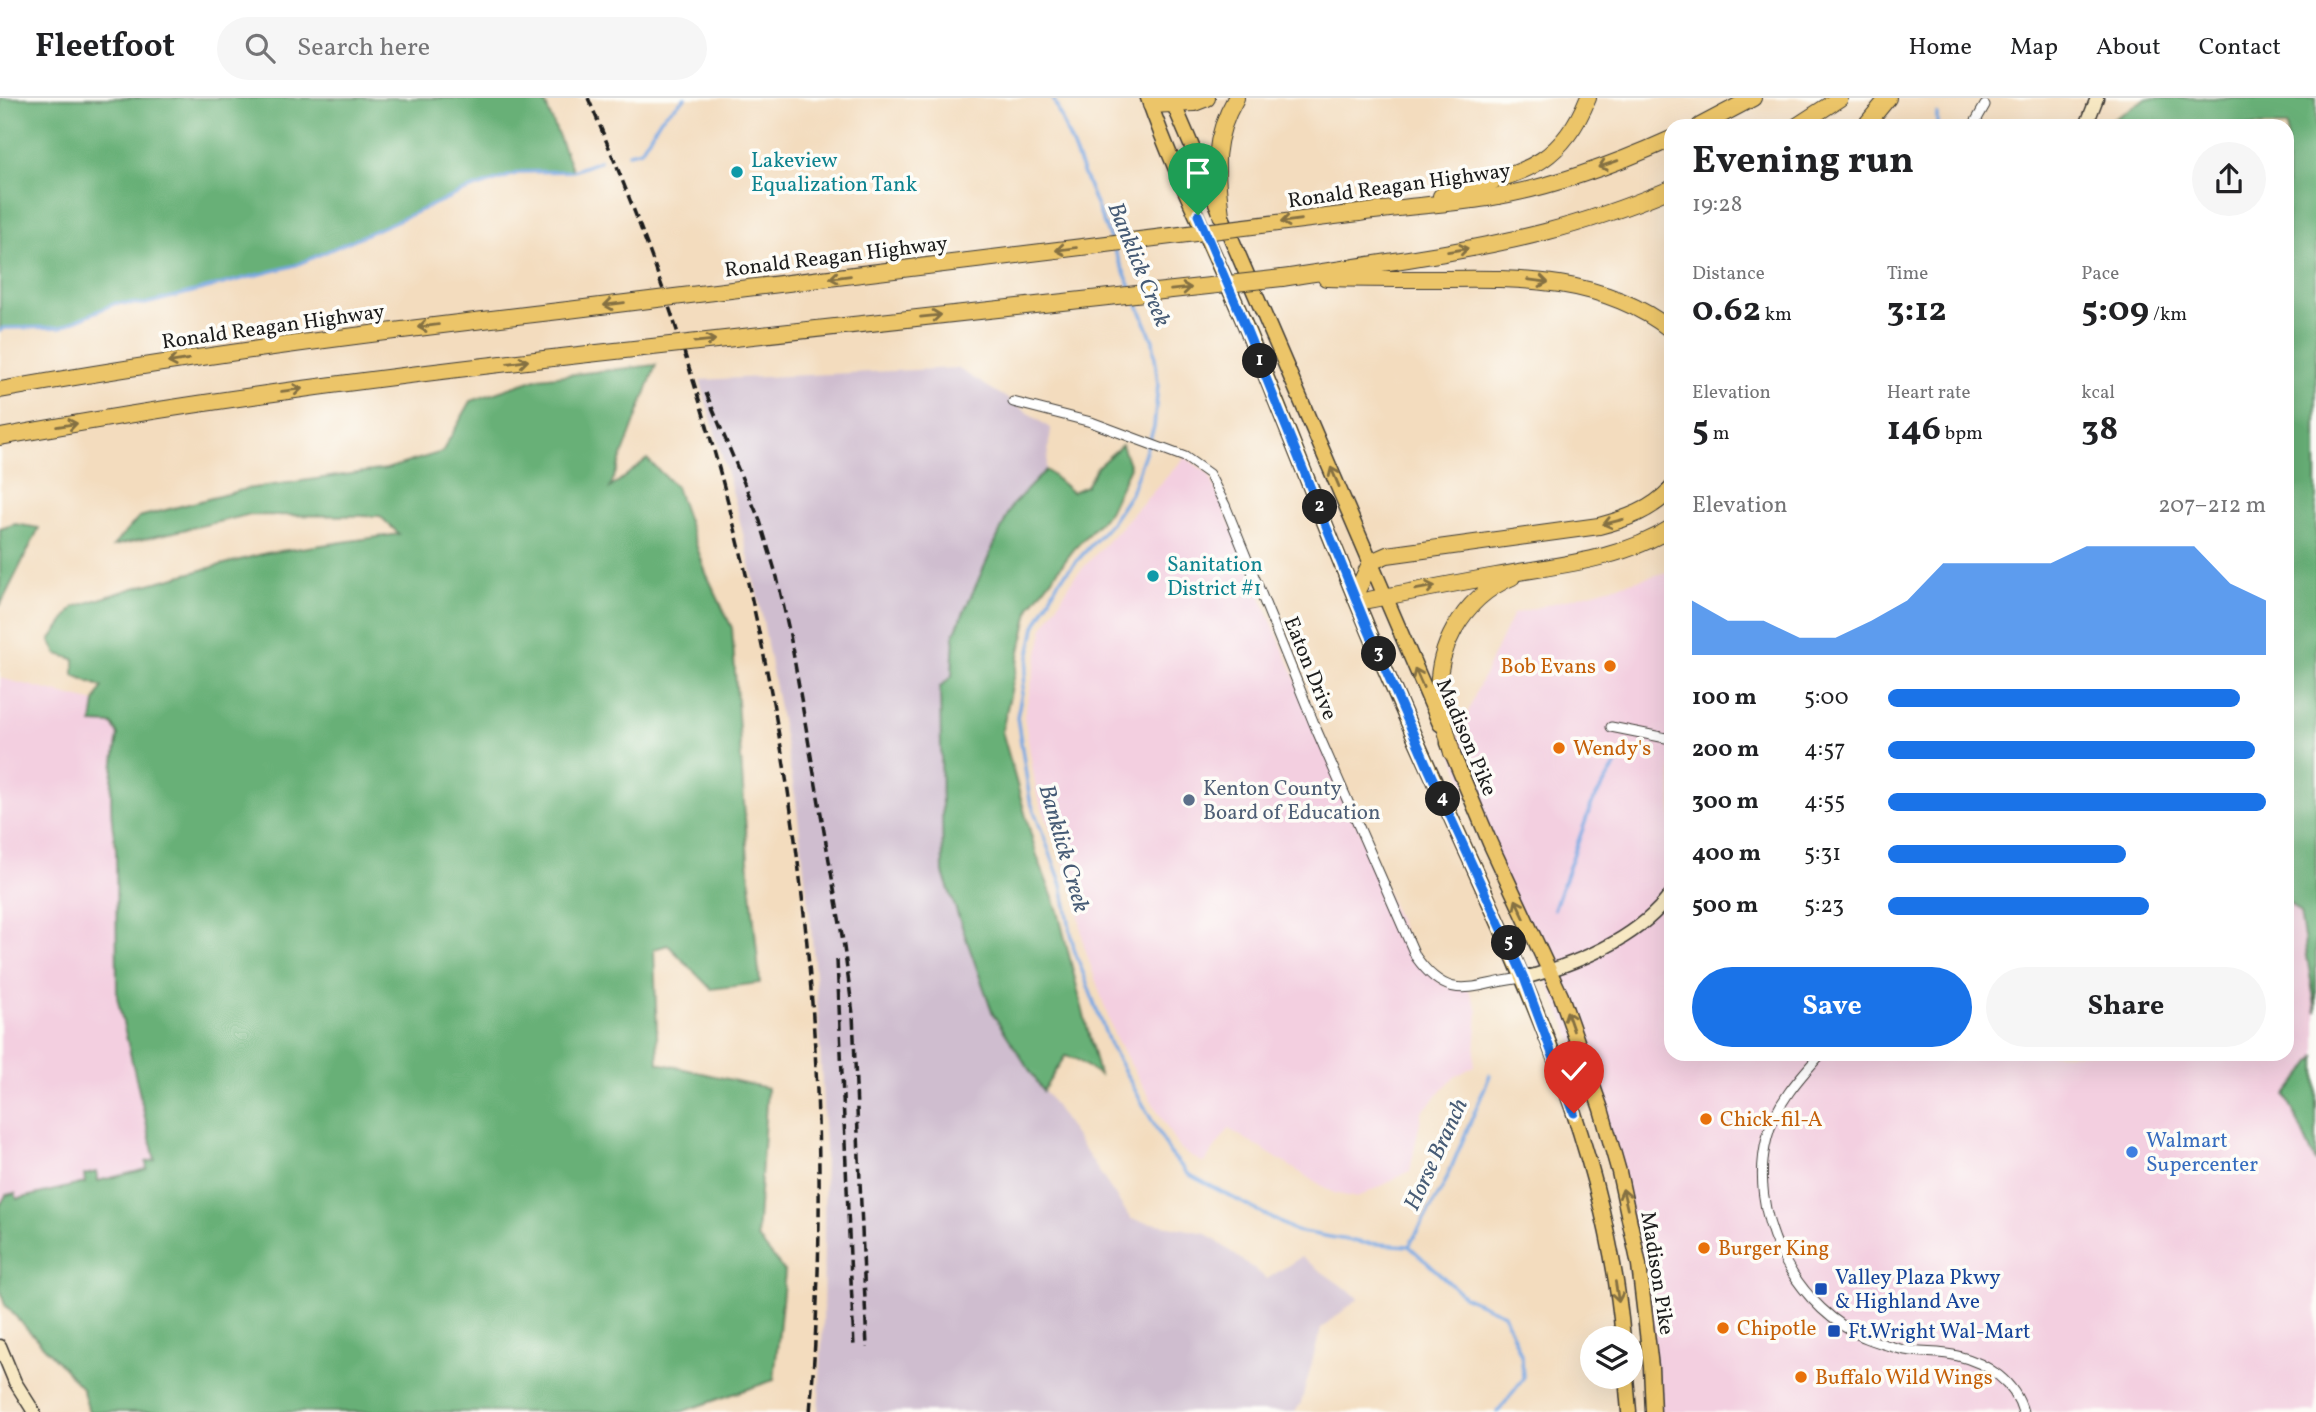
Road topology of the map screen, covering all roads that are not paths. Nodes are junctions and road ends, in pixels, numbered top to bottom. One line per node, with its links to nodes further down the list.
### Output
1 (1207, 98): 9 (highway)
2 (1236, 98): 19 (highway)
3 (1588, 98): 18 (highway)
4 (1753, 98): 11 (highway)
5 (1840, 98): 12 (highway)
6 (1888, 98): 13 (highway)
7 (2097, 98): 15 (main road)
8 (1149, 101): 9 (highway); 30 (main road, Madison Pike)
9 (1172, 101): 19 (main road, Madison Pike)
10 (1984, 105): 14 (street)
11 (1713, 119)
12 (1808, 119)
13 (1871, 119)
14 (1977, 119)
15 (2089, 119)
16 (1664, 142): 18 (highway, Ronald Reagan Highway, one-way to 18)
17 (1664, 192): 20 (highway, one-way to 17)
18 (1410, 207): 22 (highway, Ronald Reagan Highway, one-way to 22, bridge)
19 (1221, 215): 27 (main road, Madison Pike, one-way to 19)
20 (1282, 278): 21 (highway, one-way to 21); 24 (highway, one-way to 20, bridge)
21 (1664, 325)
22 (0, 390)
23 (1013, 402): 36 (street, Eaton Drive)
24 (0, 437)
25 (1664, 495): 27 (highway, one-way to 27)
26 (1664, 532): 28 (highway)
27 (1371, 562): 29 (main road, Madison Pike); 30 (highway)
28 (1532, 569): 29 (highway, one-way to 28); 33 (highway)
29 (1384, 597): 30 (highway); 33 (main road, Madison Pike, one-way to 29)
30 (1357, 598): 36 (main road, Madison Pike)
31 (1611, 727): 32 (street)
32 (1664, 738)
33 (1452, 753): 35 (main road, Madison Pike, one-way to 33)
34 (1664, 902): 35 (main road)
35 (1549, 971): 36 (main road); 43 (main road, Madison Pike, one-way to 35)
36 (1524, 978): 38 (main road, Madison Pike, one-way to 38)
37 (1815, 1061): 44 (street)
38 (1621, 1326)
39 (0, 1346): 41 (main road)
40 (1627, 1389): 42 (main road)
41 (34, 1412)
42 (1629, 1412)
43 (1653, 1412)
44 (2023, 1412)

